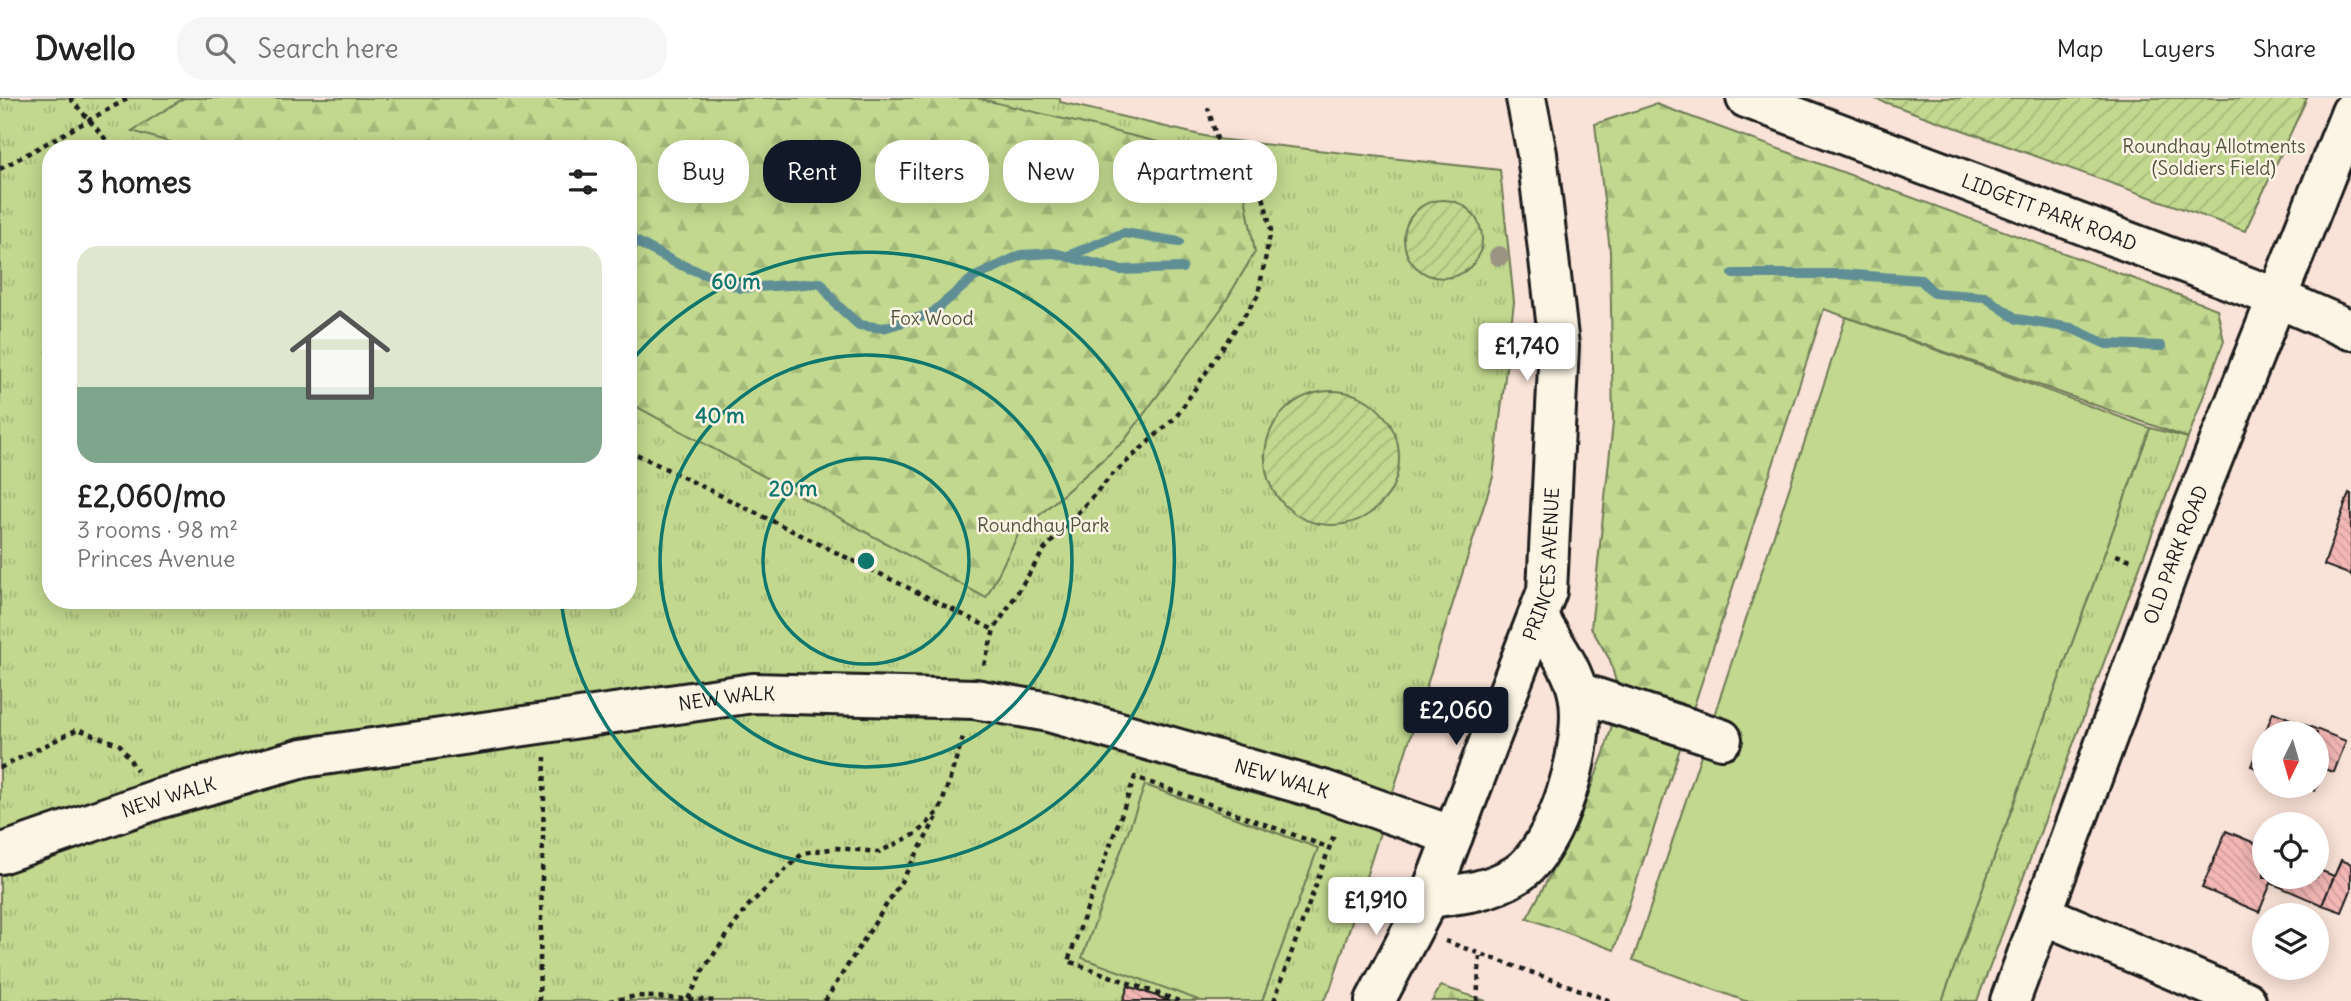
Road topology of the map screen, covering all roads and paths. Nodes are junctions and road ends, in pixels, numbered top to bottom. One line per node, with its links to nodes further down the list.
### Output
1 (70, 98): 7 (path)
2 (129, 98): 7 (path)
3 (1526, 98): 15 (street, PRINCES AVENUE)
4 (1746, 98): 12 (street, LIDGETT PARK ROAD)
5 (1208, 108): 16 (path)
6 (2351, 111): 12 (street, OLD PARK ROAD)
7 (92, 120): 8 (path); 9 (path)
8 (54, 140)
9 (107, 140)
10 (42, 147): 11 (path)
11 (0, 169)
12 (2275, 297): 13 (street, LIDGETT PARK ROAD); 27 (street, OLD PARK ROAD)
13 (2351, 330)
14 (637, 454): 16 (path)
15 (1539, 618): 17 (street); 24 (street, PRINCES AVENUE)
16 (994, 630): 18 (path)
17 (1578, 692): 20 (street); 26 (street)
18 (975, 699): 19 (street, NEW WALK); 23 (path); 24 (street, NEW WALK)
19 (546, 722): 22 (street, NEW WALK); 30 (path)
20 (1722, 740)
21 (0, 768): 22 (path)
22 (158, 799): 25 (street, NEW WALK)
23 (940, 810): 29 (path); 33 (path)
24 (1453, 836): 26 (street, PRINCES AVENUE)
25 (0, 854)
26 (1422, 913): 28 (path); 36 (street, PRINCES AVENUE)
27 (2044, 915): 39 (street, OLD PARK ROAD); 40 (street)
28 (1480, 955): 37 (path); 38 (path)
29 (688, 999): 31 (path); 32 (path)
30 (539, 1001)
31 (609, 1001)
32 (717, 1001)
33 (825, 1001)
34 (1179, 1001): 35 (path)
35 (1274, 1001)
36 (1375, 1001)
37 (1477, 1001)
38 (1611, 1001)
39 (2010, 1001)
40 (2246, 1001)

